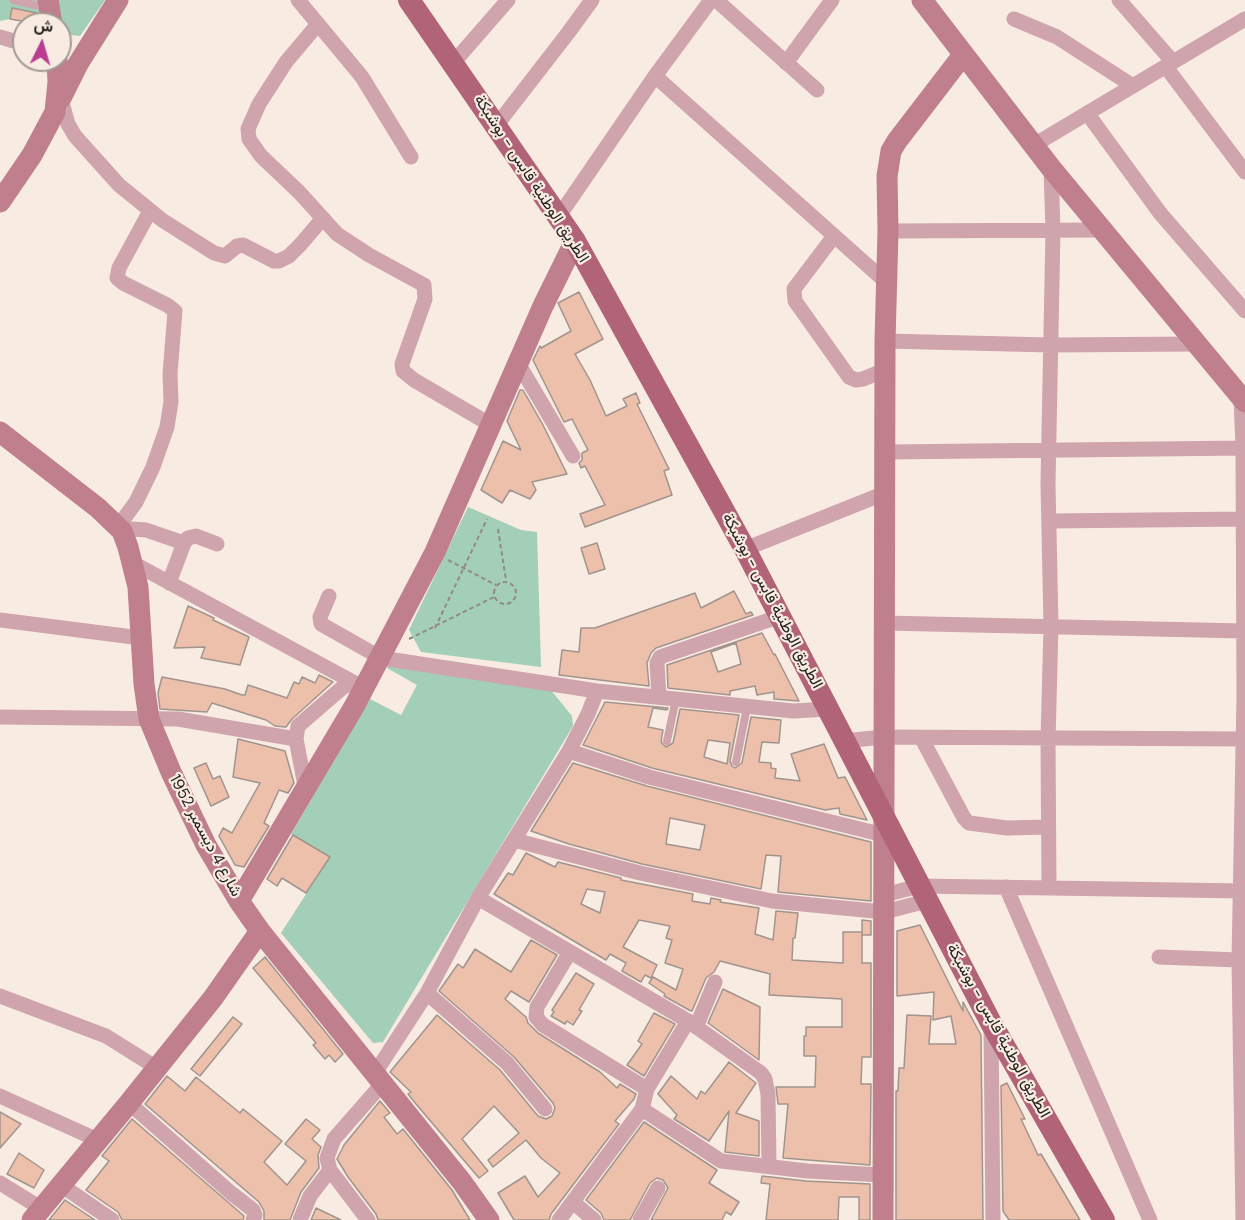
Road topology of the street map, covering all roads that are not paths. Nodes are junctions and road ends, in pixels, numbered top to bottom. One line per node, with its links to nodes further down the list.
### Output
1 (14, 0): 12 (lane)
2 (118, 0): 16 (street)
3 (297, 0): 15 (street)
4 (409, 0): 18 (main road, الطريق الوطنية قابس - بوشبكة)
5 (508, 0): 18 (street)
6 (592, 0): 27 (street)
7 (711, 0): 22 (street)
8 (716, 0): 19 (street)
9 (832, 0): 19 (street)
10 (922, 0): 17 (street)
11 (1119, 0): 20 (street)
12 (50, 11)
13 (1014, 19): 23 (street)
14 (1245, 20): 20 (street)
15 (318, 24): 29 (street); 35 (street)
16 (72, 52)
17 (963, 55): 28 (street); 37 (street)
18 (454, 62): 27 (main road, الطريق الوطنية قابس - بوشبكة)
19 (786, 63): 24 (street)
20 (1170, 65): 23 (street); 31 (street)
21 (63, 72): 25 (street)
22 (655, 76): 34 (street); 39 (street)
23 (1133, 86): 26 (street)
24 (817, 90)
25 (58, 105): 32 (street); 33 (street)
26 (1087, 113): 28 (street); 42 (street)
27 (496, 126): 34 (main road, الطريق الوطنية قابس - بوشبكة)
28 (1034, 145): 30 (street)
29 (411, 157)
30 (1051, 168): 36 (street); 38 (street)
31 (1245, 172)
32 (0, 202)
33 (150, 211): 35 (street); 58 (street)
34 (559, 216): 40 (main road, الطريق الوطنية قابس - بوشبكة)
35 (323, 218): 49 (street)
36 (1101, 230): 38 (street); 44 (street)
37 (888, 231): 38 (street); 41 (street)
38 (1053, 231): 45 (street)
39 (834, 236): 41 (street); 47 (street)
40 (575, 241): 46 (street); 61 (main road, الطريق الوطنية قابس - بوشبكة)
41 (886, 282): 43 (street)
42 (1242, 302)
43 (885, 341): 45 (street); 47 (street)
44 (1196, 344): 45 (street); 48 (street)
45 (1050, 345): 52 (street)
46 (518, 363): 49 (street); 54 (street)
47 (885, 370): 53 (street)
48 (1243, 399): 51 (street)
49 (491, 425): 71 (street)
50 (0, 432): 58 (street, شارع 4 ديسمبر 1952)
51 (1244, 448): 52 (street); 56 (street)
52 (1048, 450): 53 (street); 57 (street)
53 (886, 452): 55 (street)
54 (573, 456)
55 (885, 493): 61 (street); 67 (street)
56 (1243, 519): 57 (street); 69 (street)
57 (1049, 521): 68 (street)
58 (119, 530): 59 (street); 62 (street, شارع 4 ديسمبر 1952)
59 (184, 543): 60 (street); 63 (street)
60 (217, 544)
61 (745, 549): 65 (main road, الطريق الوطنية قابس - بوشبكة)
62 (133, 563): 63 (street); 70 (street, شارع 4 ديسمبر 1952)
63 (169, 582): 72 (street)
64 (329, 596): 71 (street)
65 (781, 616): 75 (street); 79 (main road, الطريق الوطنية قابس - بوشبكة)
66 (0, 620): 70 (street)
67 (884, 623): 68 (street); 83 (street)
68 (1051, 626): 69 (street); 87 (street)
69 (1244, 632): 76 (street)
70 (141, 638): 82 (street, شارع 4 ديسمبر 1952)
71 (383, 654): 72 (street); 73 (street)
72 (360, 686): 84 (street); 92 (street)
73 (577, 688): 74 (street); 80 (street)
74 (597, 691): 75 (street); 80 (street)
75 (660, 697): 77 (street)
76 (1245, 697): 86 (street)
77 (676, 699): 78 (street); 88 (lane)
78 (747, 707): 79 (street); 91 (lane)
79 (829, 709): 89 (main road, الطريق الوطنية قابس - بوشبكة)
80 (588, 714): 90 (street)
81 (0, 717): 82 (street)
82 (149, 719): 84 (street); 101 (street, شارع 4 ديسمبر 1952)
83 (883, 737): 85 (street); 89 (street); 93 (street)
84 (296, 739): 92 (street)
85 (922, 739): 87 (street); 94 (street)
86 (1244, 739): 87 (street); 98 (street)
87 (1048, 740): 94 (street)
88 (667, 741)
89 (844, 741): 93 (main road, الطريق الوطنية قابس - بوشبكة)
90 (569, 751): 93 (street); 95 (street)
91 (736, 762)
92 (306, 791): 101 (street)
93 (884, 825): 99 (main road, الطريق الوطنية قابس - بوشبكة); 102 (street)
94 (1048, 827): 97 (street)
95 (514, 840): 100 (street); 102 (street)
96 (1006, 887): 97 (street); 99 (street); 139 (street)
97 (1049, 887): 98 (street)
98 (1242, 891): 106 (street)
99 (923, 893): 102 (street); 110 (main road, الطريق الوطنية قابس - بوشبكة)
100 (478, 898): 104 (street); 108 (street)
101 (239, 901): 103 (street, شارع 4 ديسمبر 1952)
102 (884, 903): 122 (street)
103 (260, 931): 112 (street); 113 (street, شارع 4 ديسمبر 1952)
104 (570, 952): 111 (street); 114 (street)
105 (1159, 957): 106 (street)
106 (1239, 960): 140 (street)
107 (715, 982): 111 (street)
108 (427, 993): 113 (street); 117 (street)
109 (0, 996): 112 (street)
110 (991, 1023): 137 (street); 138 (main road, الطريق الوطنية قابس - بوشبكة)
111 (692, 1024): 114 (street); 120 (street)
112 (157, 1068): 116 (street)
113 (379, 1078): 121 (street); 132 (street, شارع 4 ديسمبر 1952)
114 (647, 1089): 118 (street)
115 (0, 1096): 119 (street)
116 (129, 1103): 119 (street); 129 (street)
117 (545, 1109)
118 (642, 1109): 120 (street); 126 (street)
119 (98, 1140): 124 (street)
120 (769, 1166): 122 (street)
121 (330, 1170): 130 (street); 131 (street)
122 (883, 1175): 136 (street)
123 (0, 1183): 127 (street)
124 (62, 1185): 127 (street); 128 (street)
125 (658, 1188): 135 (street)
126 (573, 1202): 133 (street); 134 (street)
127 (37, 1215)
128 (112, 1220)
129 (253, 1220)
130 (300, 1220)
131 (368, 1220)
132 (489, 1220)
133 (559, 1220)
134 (594, 1220)
135 (640, 1220)
136 (883, 1220)
137 (993, 1220)
138 (1104, 1220)
139 (1150, 1220)
140 (1243, 1220)

